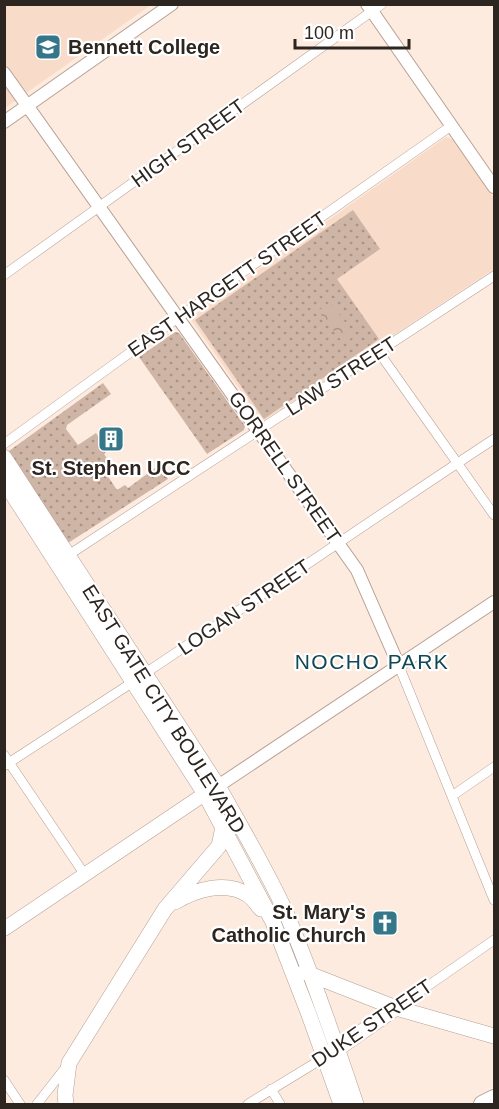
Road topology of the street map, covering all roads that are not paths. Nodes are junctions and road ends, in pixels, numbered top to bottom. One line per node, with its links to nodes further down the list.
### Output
1 (172, 4): 4 (street)
2 (374, 7): 6 (street); 8 (street, HIGH STREET)
3 (4, 73): 4 (street, GORRELL STREET)
4 (28, 105): 5 (street); 8 (street, GORRELL STREET)
5 (4, 122)
6 (451, 126): 7 (street); 11 (street, EAST HARGETT STREET)
7 (495, 187)
8 (100, 207): 9 (street, HIGH STREET); 11 (street, GORRELL STREET)
9 (4, 275)
10 (495, 276): 12 (street, LAW STREET)
11 (179, 317): 13 (street, GORRELL STREET); 15 (street, EAST HARGETT STREET)
12 (378, 351): 13 (street, LAW STREET); 17 (street)
13 (259, 429): 20 (street, GORRELL STREET); 21 (street, LAW STREET)
14 (495, 439): 17 (street, LOGAN STREET)
15 (4, 444)
16 (4, 457): 21 (main road, EAST GATE CITY BOULEVARD)
17 (458, 463): 19 (street); 20 (street, LOGAN STREET)
18 (4, 481): 24 (main road, EAST GATE CITY BOULEVARD)
19 (495, 515)
20 (338, 542): 23 (street, GORRELL STREET); 24 (street, LOGAN STREET)
21 (68, 556): 24 (main road, EAST GATE CITY BOULEVARD)
22 (495, 602): 23 (street)
23 (399, 666): 27 (street); 28 (street, GORRELL STREET)
24 (138, 678): 25 (street, LOGAN STREET); 27 (main road, EAST GATE CITY BOULEVARD)
25 (6, 761): 30 (street)
26 (495, 767): 28 (street)
27 (212, 790): 29 (main road, EAST GATE CITY BOULEVARD); 30 (main road); 37 (main road, EAST GATE CITY BOULEVARD)
28 (452, 796): 31 (street, GORRELL STREET)
29 (223, 827): 32 (main road); 33 (main road, EAST GATE CITY BOULEVARD)
30 (85, 875): 34 (main road)
31 (495, 900)
32 (165, 909): 33 (main road); 41 (main road)
33 (273, 922): 36 (main road, EAST GATE CITY BOULEVARD)
34 (4, 929)
35 (495, 940): 38 (street, DUKE STREET)
36 (291, 967): 37 (main road); 40 (main road, EAST GATE CITY BOULEVARD)
37 (310, 974): 38 (main road); 40 (main road, EAST GATE CITY BOULEVARD)
38 (396, 1008): 39 (main road); 40 (main road, DUKE STREET)
39 (495, 1036)
40 (331, 1053): 43 (street, DUKE STREET); 50 (main road, EAST GATE CITY BOULEVARD); 51 (main road, EAST GATE CITY BOULEVARD)
41 (69, 1063): 46 (street); 47 (main road)
42 (4, 1080): 45 (street)
43 (271, 1089): 48 (street, DUKE STREET); 49 (street)
44 (495, 1098): 52 (highway)
45 (20, 1104)
46 (37, 1104)
47 (66, 1104)
48 (248, 1104)
49 (280, 1104)
50 (340, 1104)
51 (356, 1104)
52 (482, 1104)

